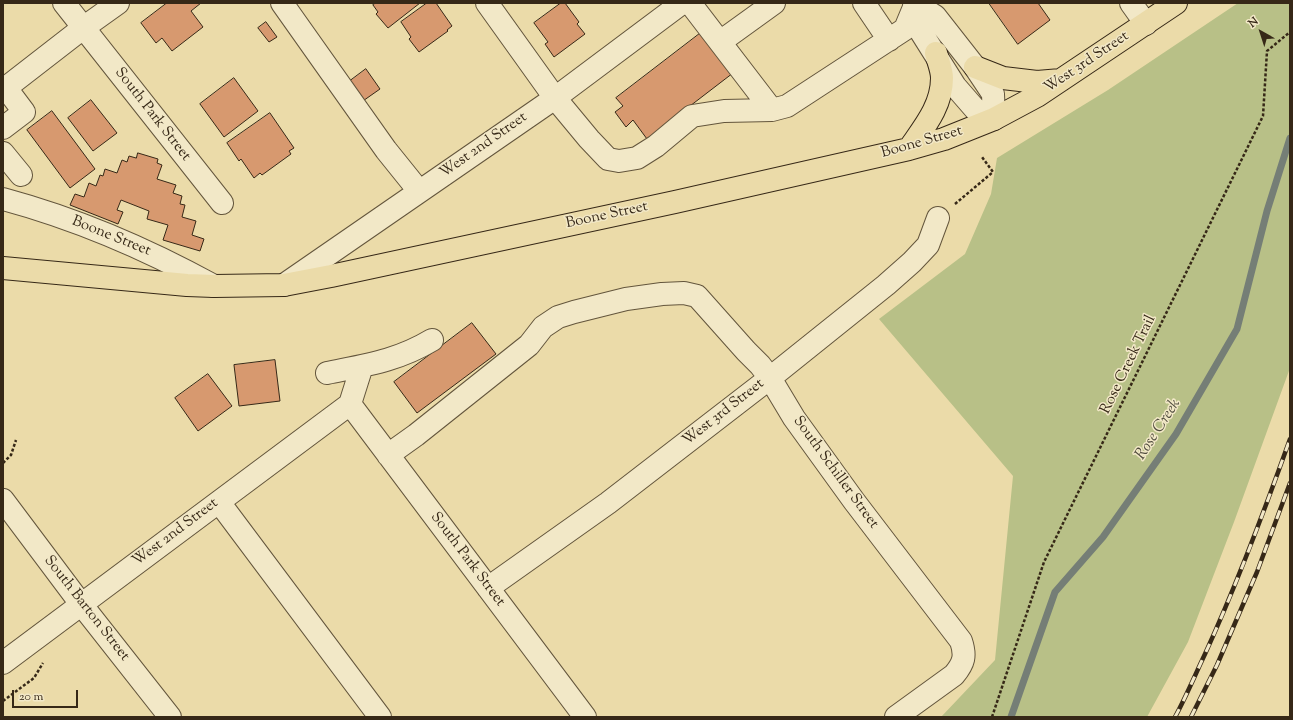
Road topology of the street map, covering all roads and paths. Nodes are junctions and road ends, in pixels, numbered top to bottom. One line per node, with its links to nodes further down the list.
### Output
1 (64, 3): 13 (street, South Park Street)
2 (118, 3): 13 (street)
3 (282, 3): 29 (street)
4 (486, 3): 21 (street)
5 (682, 3): 21 (street, West 2nd Street)
6 (690, 3): 16 (street)
7 (774, 3): 16 (street)
8 (864, 3): 15 (street)
9 (1131, 3): 12 (street)
10 (1176, 3): 12 (main road, West 3rd Street)
11 (914, 4): 15 (street); 17 (street); 18 (street)
12 (1146, 24): 19 (main road, West 3rd Street)
13 (83, 28): 20 (street); 31 (street, South Park Street)
14 (1290, 32): 55 (path, Rose Creek Trail)
15 (889, 40): 22 (street)
16 (720, 42): 22 (street)
17 (936, 53): 23 (street); 25 (main road)
18 (975, 67): 19 (main road); 23 (street)
19 (1062, 80): 23 (main road, West 3rd Street)
20 (4, 89): 24 (street)
21 (555, 98): 22 (street); 29 (street, West 2nd Street)
22 (772, 110)
23 (994, 119): 25 (main road, Boone Street)
24 (3, 128)
25 (909, 149): 34 (main road, Boone Street)
26 (3, 153): 28 (street)
27 (982, 157): 32 (path)
28 (21, 175)
29 (419, 191): 34 (street, West 2nd Street)
30 (3, 198): 35 (street, Boone Street)
31 (222, 203)
32 (938, 218): 39 (street, West 3rd Street)
33 (3, 268): 35 (main road, Boone Street)
34 (284, 285): 35 (main road, Boone Street)
35 (214, 286)
36 (432, 340): 37 (street)
37 (362, 366): 38 (street); 40 (street)
38 (327, 373)
39 (770, 378): 42 (street, South Schiller Street); 46 (street, West 3rd Street); 54 (street, South Schiller Street)
40 (350, 404): 42 (street, South Park Street); 45 (street, West 2nd Street)
41 (16, 440): 43 (path)
42 (388, 455): 46 (street, South Park Street)
43 (3, 463)
44 (3, 500): 47 (street, South Barton Street)
45 (219, 502): 47 (street, West 2nd Street); 52 (street)
46 (488, 588): 53 (street, South Park Street)
47 (81, 604): 49 (street, West 2nd Street); 51 (street, South Barton Street)
48 (47, 657): 50 (path)
49 (3, 663)
50 (3, 701)
51 (170, 717)
52 (380, 717)
53 (585, 717)
54 (896, 717)
55 (992, 717)

